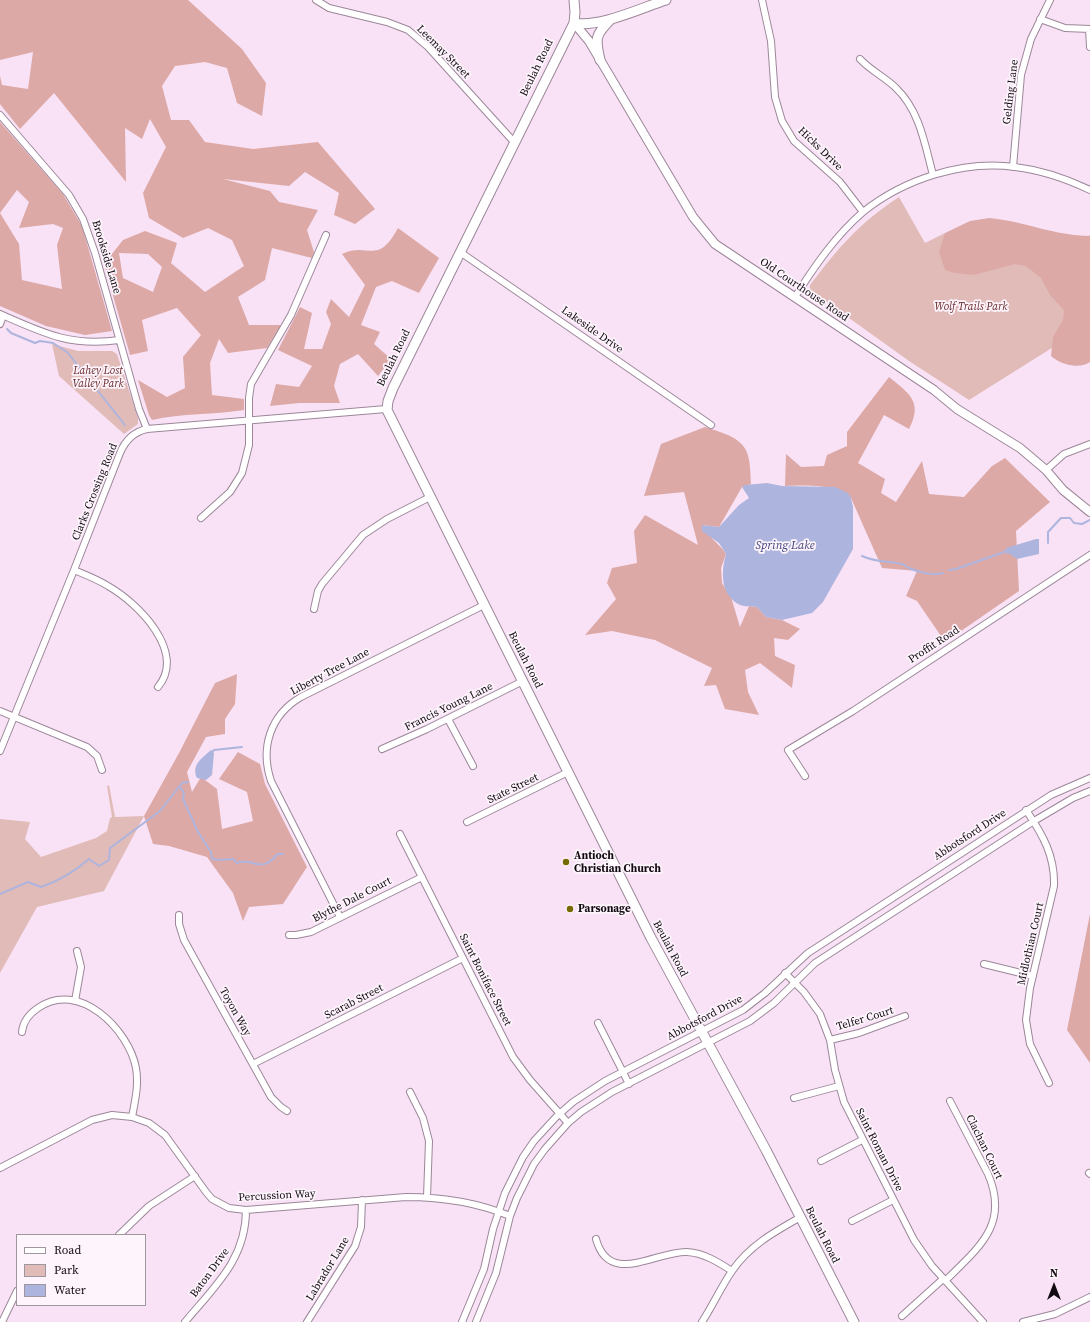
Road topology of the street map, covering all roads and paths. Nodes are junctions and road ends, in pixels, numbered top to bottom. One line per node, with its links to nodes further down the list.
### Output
1 (316, 0): 14 (street, Leemay Street)
2 (574, 0): 8 (main road, Beulah Road)
3 (666, 0): 6 (main road)
4 (762, 0): 18 (street, Hicks Drive)
5 (1050, 0): 7 (street, Gelding Lane)
6 (613, 18): 8 (main road); 12 (main road)
7 (1040, 19): 9 (street); 15 (street, Gelding Lane)
8 (574, 23): 12 (street, Old Courthouse Road); 14 (main road, Beulah Road)
9 (1089, 29): 10 (street)
10 (1090, 47)
11 (860, 59): 16 (street)
12 (600, 60): 21 (street, Old Courthouse Road)
13 (0, 115): 24 (street, Brookside Lane)
14 (514, 142): 20 (main road, Beulah Road)
15 (1013, 166): 16 (street); 17 (street)
16 (933, 175): 18 (street)
17 (1090, 190)
18 (863, 212): 21 (street)
19 (326, 235): 26 (street)
20 (460, 252): 25 (main road, Beulah Road); 27 (street, Lakeside Drive)
21 (795, 297): 30 (street, Old Courthouse Road)
22 (2, 315): 23 (street); 24 (street)
23 (0, 324)
24 (119, 340): 28 (street, Brookside Lane)
25 (386, 409): 26 (street, Clarks Crossing Road); 31 (main road, Beulah Road)
26 (250, 420): 28 (street, Clarks Crossing Road); 33 (street)
27 (711, 425)
28 (147, 429): 35 (street, Clarks Crossing Road)
29 (1090, 444): 30 (street)
30 (1046, 470): 32 (street, Old Courthouse Road)
31 (430, 497): 36 (main road, Beulah Road); 37 (street)
32 (1090, 512)
33 (201, 518)
34 (1090, 556): 48 (street, Proffit Road)
35 (74, 570): 39 (street); 41 (street, Clarks Crossing Road)
36 (484, 604): 38 (main road, Beulah Road); 57 (street, Liberty Tree Lane)
37 (314, 609)
38 (523, 682): 42 (street, Francis Young Lane); 47 (main road, Beulah Road)
39 (158, 687)
40 (0, 711): 41 (street)
41 (13, 716): 44 (street, Clarks Crossing Road); 46 (street)
42 (448, 719): 43 (street, Francis Young Lane); 45 (street)
43 (382, 749)
44 (0, 751)
45 (473, 766)
46 (102, 770)
47 (568, 772): 53 (street, State Street); 69 (main road, Beulah Road)
48 (804, 776)
49 (1090, 778): 51 (street, Abbotsford Drive)
50 (1090, 791): 52 (street, Abbotsford Drive)
51 (1026, 810): 52 (street, Midlothian Court); 62 (street, Abbotsford Drive)
52 (1034, 821): 63 (street, Midlothian Court); 64 (street, Abbotsford Drive)
53 (467, 822)
54 (400, 834): 55 (street, Saint Boniface Street)
55 (422, 877): 57 (street, Blythe Dale Court); 60 (street, Saint Boniface Street)
56 (179, 915): 72 (street, Toyon Way)
57 (340, 917): 58 (street, Blythe Dale Court)
58 (289, 935)
59 (77, 951): 65 (street)
60 (463, 958): 72 (street, Scarab Street); 81 (street, Saint Boniface Street)
61 (984, 964): 63 (street)
62 (785, 973): 64 (street, Saint Roman Drive); 69 (street, Abbotsford Drive)
63 (1033, 976): 74 (street, Midlothian Court)
64 (794, 982): 70 (street, Saint Roman Drive); 71 (street, Abbotsford Drive)
65 (75, 1001): 68 (street); 82 (street)
66 (905, 1016): 70 (street, Telfer Court)
67 (598, 1023): 73 (street)
68 (22, 1032)
69 (701, 1032): 71 (main road, Beulah Road); 73 (street, Abbotsford Drive)
70 (830, 1040): 76 (street, Saint Roman Drive)
71 (708, 1043): 75 (street, Abbotsford Drive); 94 (main road, Beulah Road)
72 (253, 1064): 80 (street, Toyon Way)
73 (623, 1072): 75 (street); 81 (street, Abbotsford Drive)
74 (1049, 1083)
75 (629, 1084): 83 (street, Abbotsford Drive)
76 (839, 1086): 78 (street); 84 (street, Saint Roman Drive)
77 (410, 1092): 88 (street)
78 (794, 1098)
79 (950, 1101): 99 (street, Clachan Court)
80 (288, 1111)
81 (560, 1114): 83 (street, Saint Boniface Street); 92 (street, Abbotsford Drive)
82 (132, 1117): 86 (street, Percussion Way); 87 (street, Percussion Way)
83 (568, 1123): 93 (street, Abbotsford Drive)
84 (862, 1140): 85 (street); 90 (street, Saint Roman Drive)
85 (821, 1161)
86 (0, 1168)
87 (195, 1176): 91 (street, Percussion Way); 96 (street)
88 (427, 1197): 89 (street, Percussion Way); 92 (street, Percussion Way)
89 (362, 1200): 91 (street, Percussion Way); 105 (street, Labrador Lane)
90 (893, 1200): 95 (street); 99 (street, Saint Roman Drive)
91 (246, 1210): 104 (street, Baton Drive)
92 (498, 1211): 93 (street, Percussion Way); 106 (street, Abbotsford Drive)
93 (510, 1216): 107 (street, Abbotsford Drive)
94 (799, 1218): 98 (street); 109 (main road, Beulah Road)
95 (852, 1221)
96 (120, 1234)
97 (596, 1239): 98 (street)
98 (732, 1271): 108 (street)
99 (944, 1280): 102 (street, Clachan Court); 110 (street, Saint Roman Drive)
100 (16, 1293): 103 (street)
101 (1090, 1297): 111 (street)
102 (902, 1316)
103 (2, 1322)
104 (185, 1322)
105 (307, 1322)
106 (462, 1322)
107 (476, 1322)
108 (702, 1322)
109 (854, 1322)
110 (983, 1322)
111 (1023, 1322)

